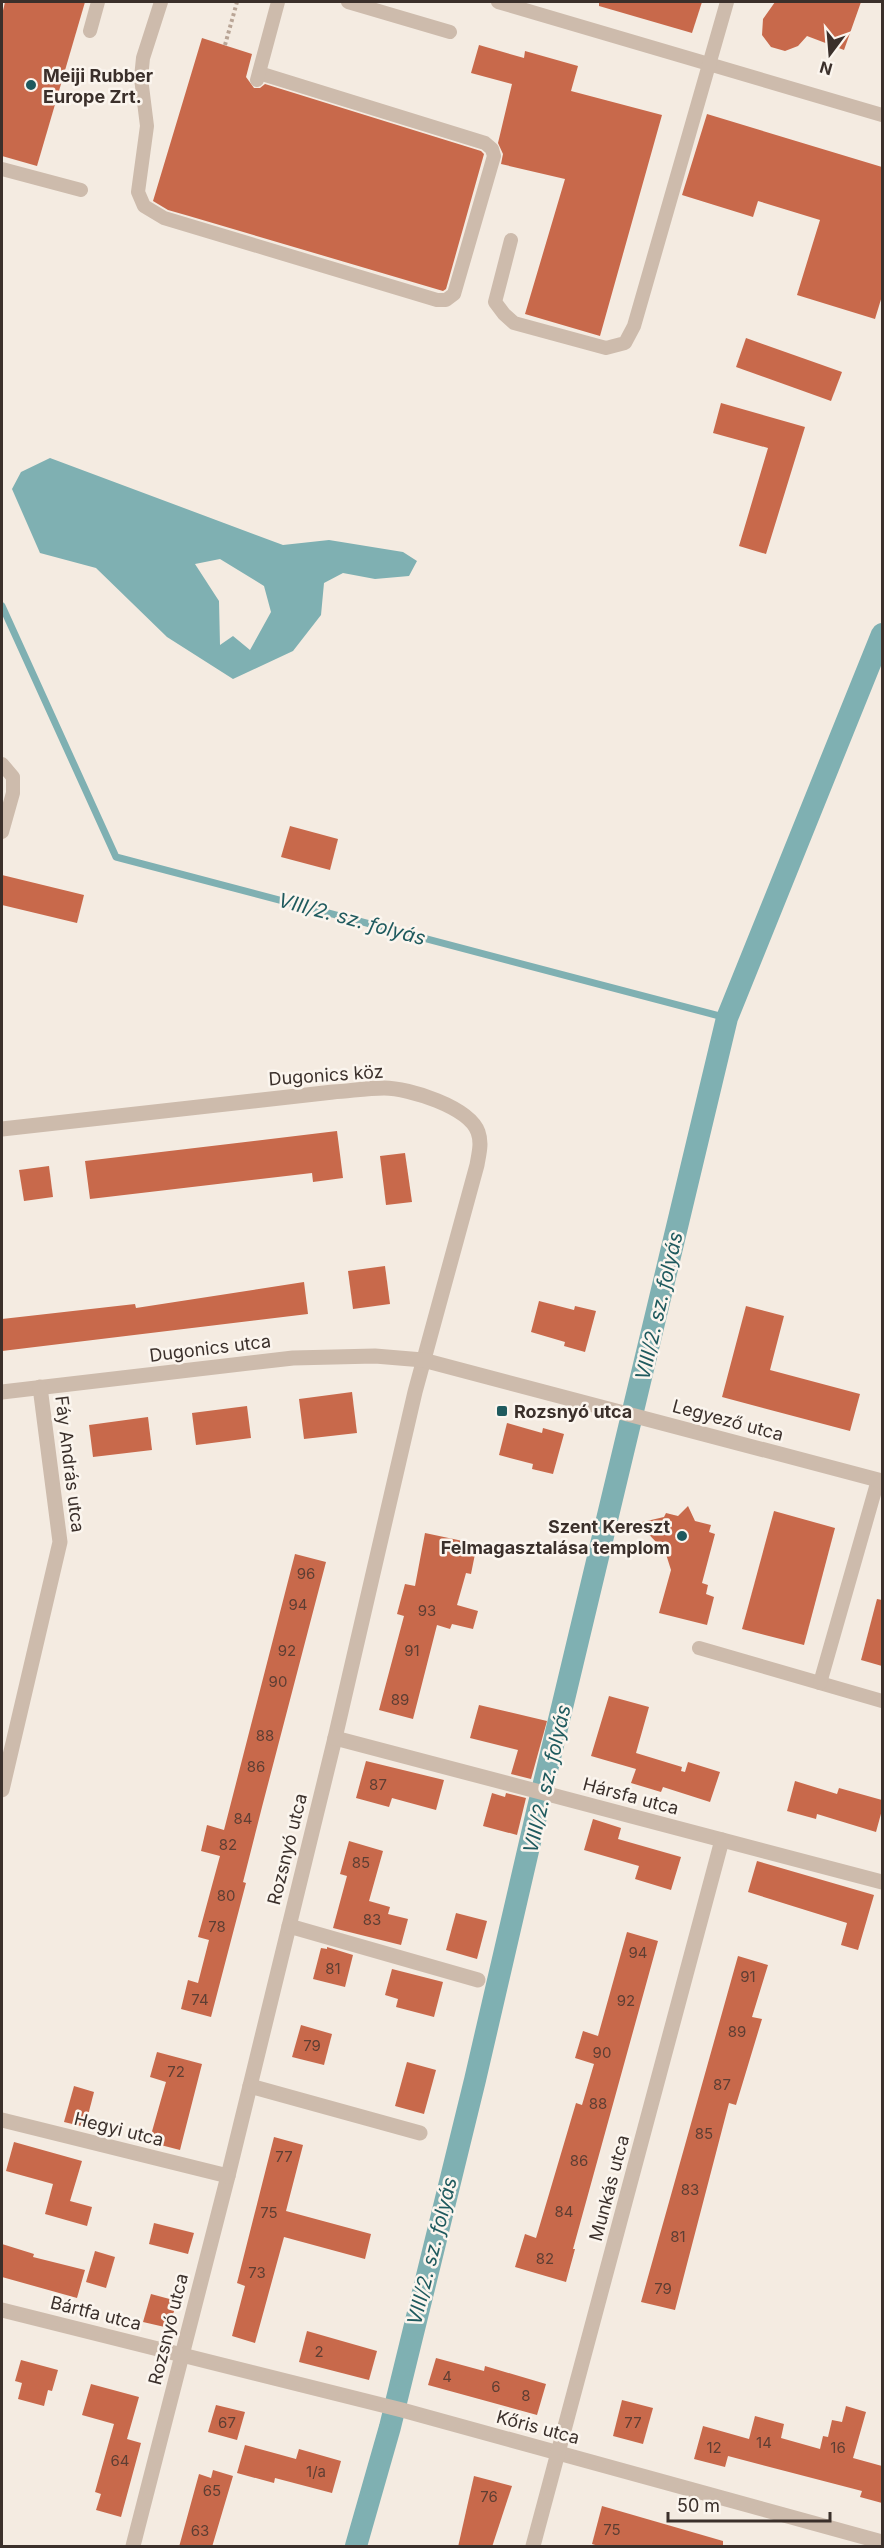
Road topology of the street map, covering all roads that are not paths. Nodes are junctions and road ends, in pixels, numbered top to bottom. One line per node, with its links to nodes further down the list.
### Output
1 (98, 2): 7 (lane)
2 (161, 2): 3 (lane)
3 (278, 2)
4 (348, 2): 8 (lane)
5 (498, 2): 9 (lane)
6 (727, 2): 9 (lane)
7 (90, 32)
8 (450, 32)
9 (709, 63): 10 (lane); 13 (lane)
10 (882, 115)
11 (2, 169): 12 (lane)
12 (81, 190)
13 (511, 240)
14 (2, 764): 15 (lane)
15 (2, 832)
16 (2, 1130): 17 (street, Dugonics köz)
17 (423, 1360): 18 (street, Dugonics utca); 20 (street, Legyező utca); 24 (street, Rozsnyó utca)
18 (40, 1387): 19 (street, Dugonics utca); 25 (street, Fáy András utca)
19 (2, 1392)
20 (880, 1480): 22 (lane)
21 (699, 1648): 22 (lane)
22 (820, 1683): 23 (lane)
23 (882, 1701)
24 (334, 1738): 26 (street, Hársfa utca); 28 (street, Rozsnyó utca)
25 (2, 1790)
26 (722, 1840): 27 (street, Hársfa utca); 36 (street, Munkás utca)
27 (882, 1882)
28 (289, 1926): 29 (street, Rozsnyó utca); 30 (street, Rozsnyó utca)
29 (478, 1980)
30 (250, 2086): 32 (street); 33 (street, Rozsnyó utca)
31 (2, 2120): 33 (street, Hegyi utca)
32 (420, 2133)
33 (228, 2176): 35 (street, Rozsnyó utca)
34 (2, 2310): 35 (street, Bártfa utca)
35 (181, 2355): 36 (street, Kőris utca); 38 (street, Rozsnyó utca)
36 (558, 2453): 37 (street, Kőris utca); 39 (street, Munkás utca)
37 (882, 2542)
38 (133, 2547)
39 (533, 2547)

